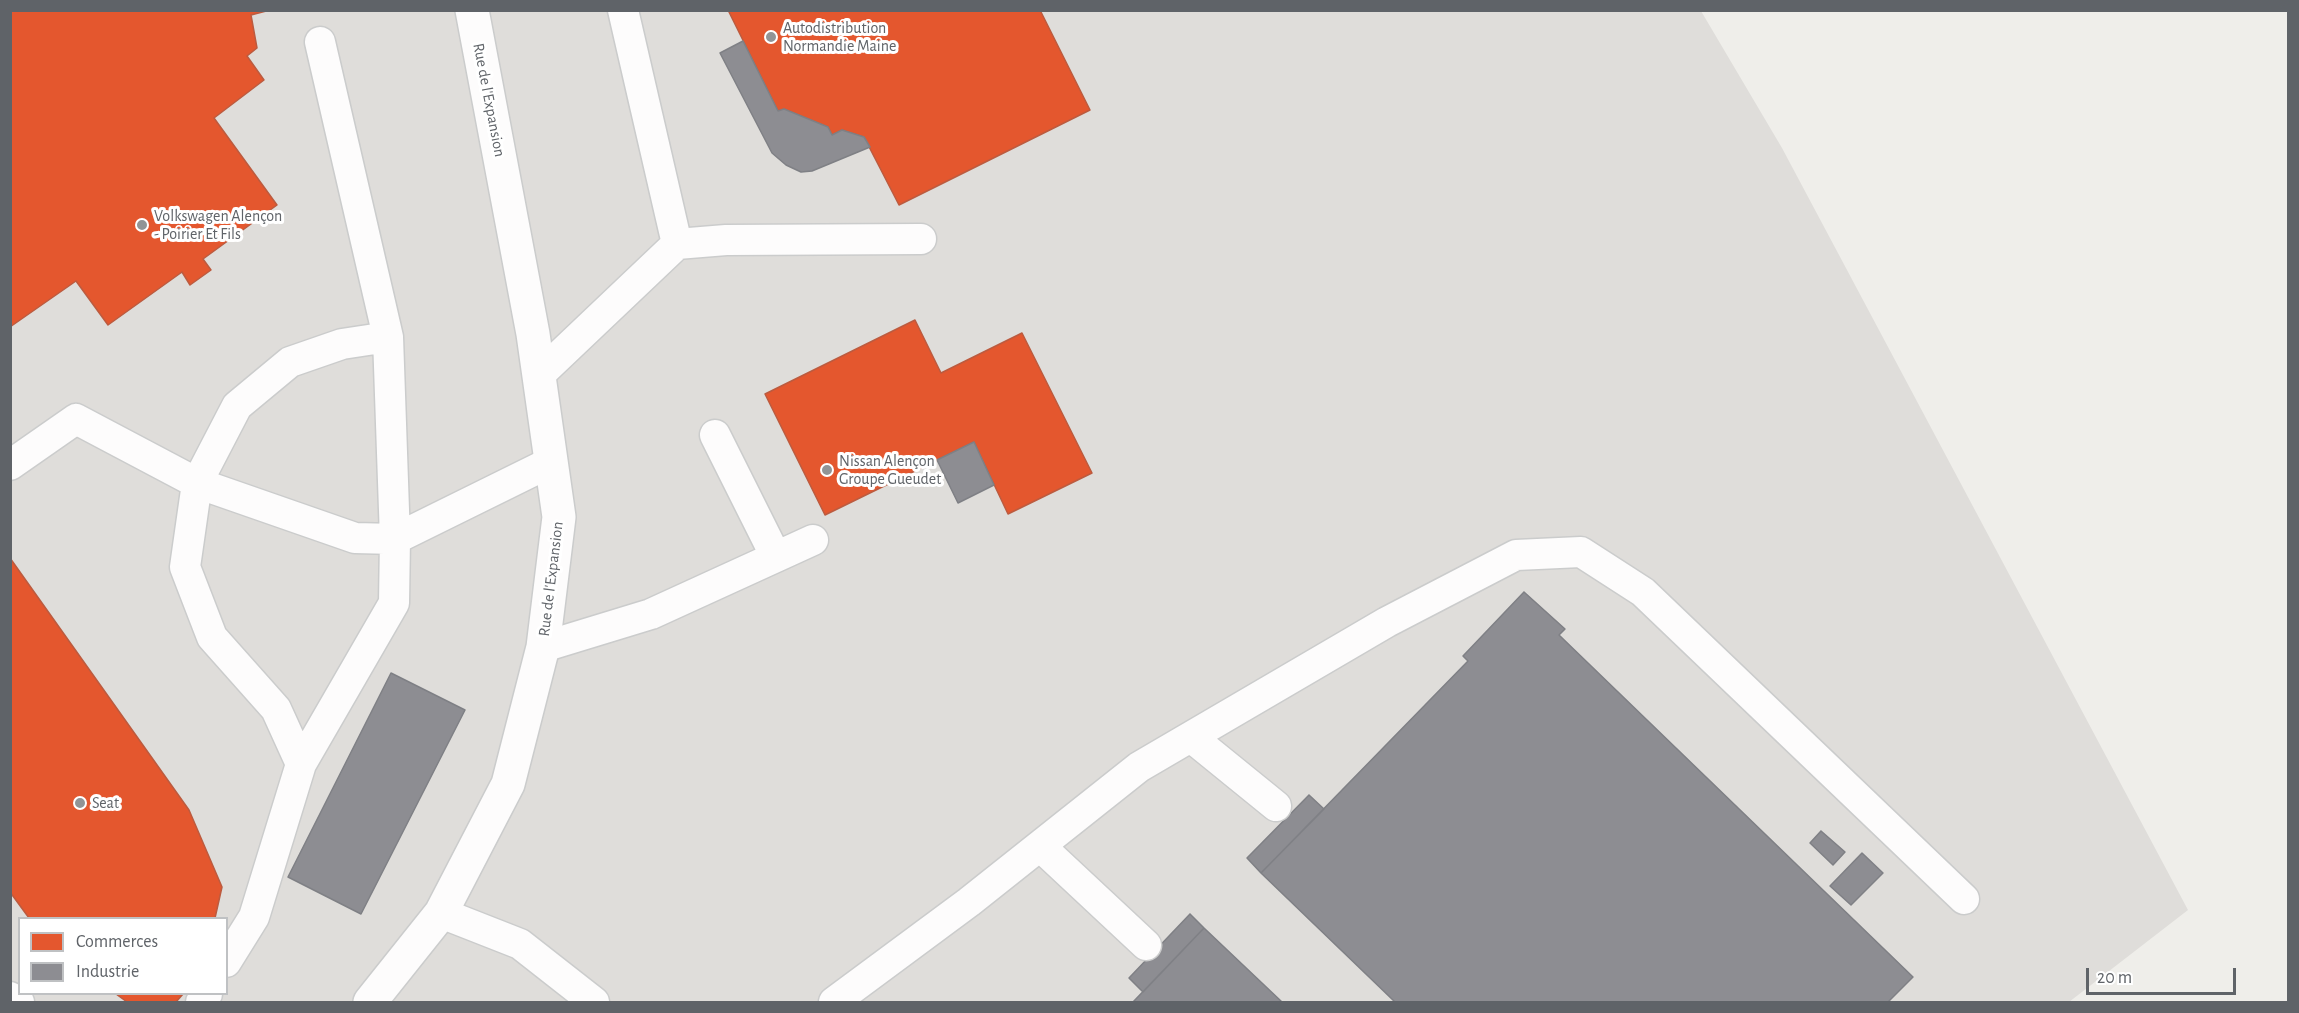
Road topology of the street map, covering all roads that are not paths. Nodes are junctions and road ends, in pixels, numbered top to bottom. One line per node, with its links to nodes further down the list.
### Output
1 (472, 10): 7 (street, Rue de l'Expansion)
2 (623, 10): 5 (lane)
3 (320, 42): 6 (lane)
4 (921, 239): 5 (lane)
5 (677, 244): 7 (lane)
6 (388, 337): 11 (lane); 12 (lane)
7 (538, 375): 9 (street, Rue de l'Expansion)
8 (715, 435): 14 (lane)
9 (551, 462): 12 (lane); 15 (street, Rue de l'Expansion)
10 (10, 465): 11 (lane)
11 (197, 483): 12 (lane); 17 (lane)
12 (395, 539): 17 (lane)
13 (813, 540): 14 (lane)
14 (776, 557): 15 (lane)
15 (543, 647): 21 (street, Rue de l'Expansion)
16 (1191, 737): 18 (lane); 19 (lane); 20 (lane)
17 (302, 764): 23 (lane)
18 (1276, 806)
19 (1040, 846): 22 (lane); 28 (lane)
20 (1964, 899)
21 (441, 913): 26 (street, Rue de l'Expansion); 27 (lane)
22 (1146, 945)
23 (228, 959)
24 (10, 997): 25 (lane)
25 (19, 1002)
26 (370, 1002)
27 (594, 1002)
28 (834, 1002)

